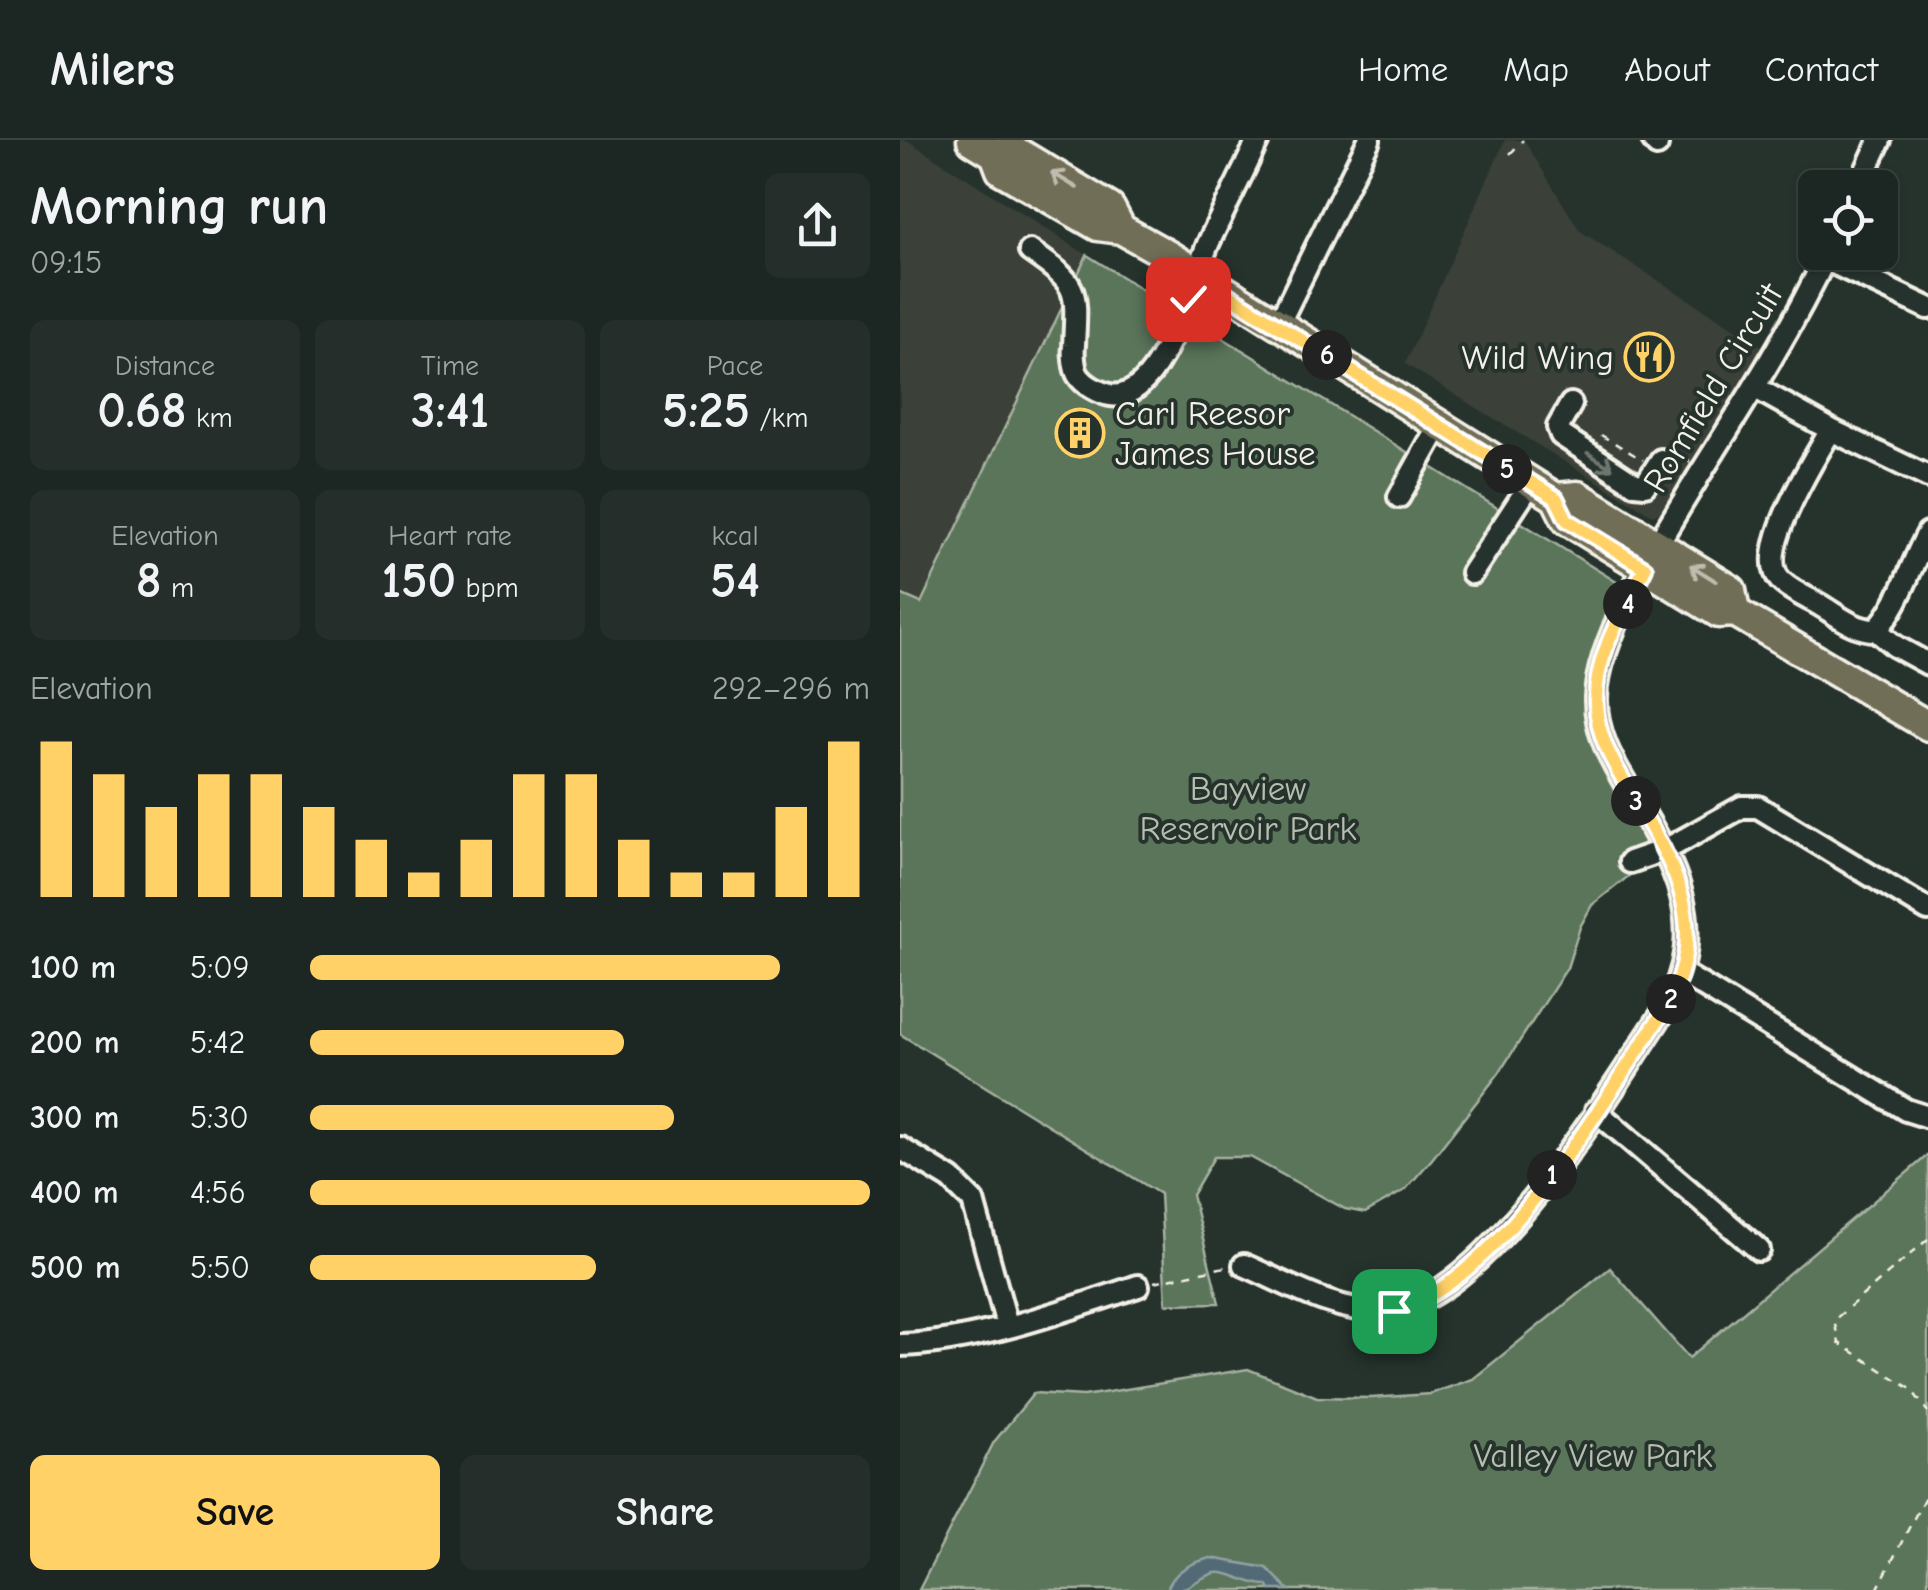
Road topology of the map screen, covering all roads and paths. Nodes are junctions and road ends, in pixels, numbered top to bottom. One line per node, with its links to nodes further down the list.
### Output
1 (1258, 140): 11 (street)
2 (1370, 140): 13 (street)
3 (1523, 140): 6 (path)
4 (1880, 140): 7 (street)
5 (984, 147): 11 (main road)
6 (1510, 154)
7 (1866, 170)
8 (1030, 251): 11 (street)
9 (1819, 270): 14 (street, Romfield Circuit)
10 (1853, 270): 12 (street)
11 (1198, 276): 13 (main road)
12 (1928, 308)
13 (1278, 325): 16 (main road)
14 (1754, 386): 17 (street); 25 (street, Romfield Circuit)
15 (1570, 404): 20 (street, one-way to 20)
16 (1438, 427): 22 (main road); 23 (street)
17 (1830, 430): 21 (street); 27 (street)
18 (1602, 435): 20 (path)
19 (1691, 462): 20 (path)
20 (1662, 468)
21 (1928, 477)
22 (1531, 483): 25 (main road); 26 (street)
23 (1399, 497)
24 (1928, 533): 27 (street)
25 (1651, 556): 29 (main road); 30 (street, Romfield Circuit)
26 (1472, 573)
27 (1876, 630): 28 (street)
28 (1928, 664)
29 (1928, 726)
30 (1665, 850): 31 (street); 32 (street); 33 (street, Romfield Circuit)
31 (1630, 862)
32 (1928, 910)
33 (1682, 973): 34 (street); 35 (street)
34 (1596, 1111): 38 (street); 39 (street)
35 (1928, 1117)
36 (900, 1148): 41 (street)
37 (1928, 1239): 43 (path)
38 (1759, 1250)
39 (1244, 1266): 40 (path)
40 (1138, 1286): 41 (street)
41 (1007, 1325): 42 (street)
42 (900, 1345)
43 (1928, 1412)
44 (1928, 1491): 45 (path)
45 (1876, 1590)

